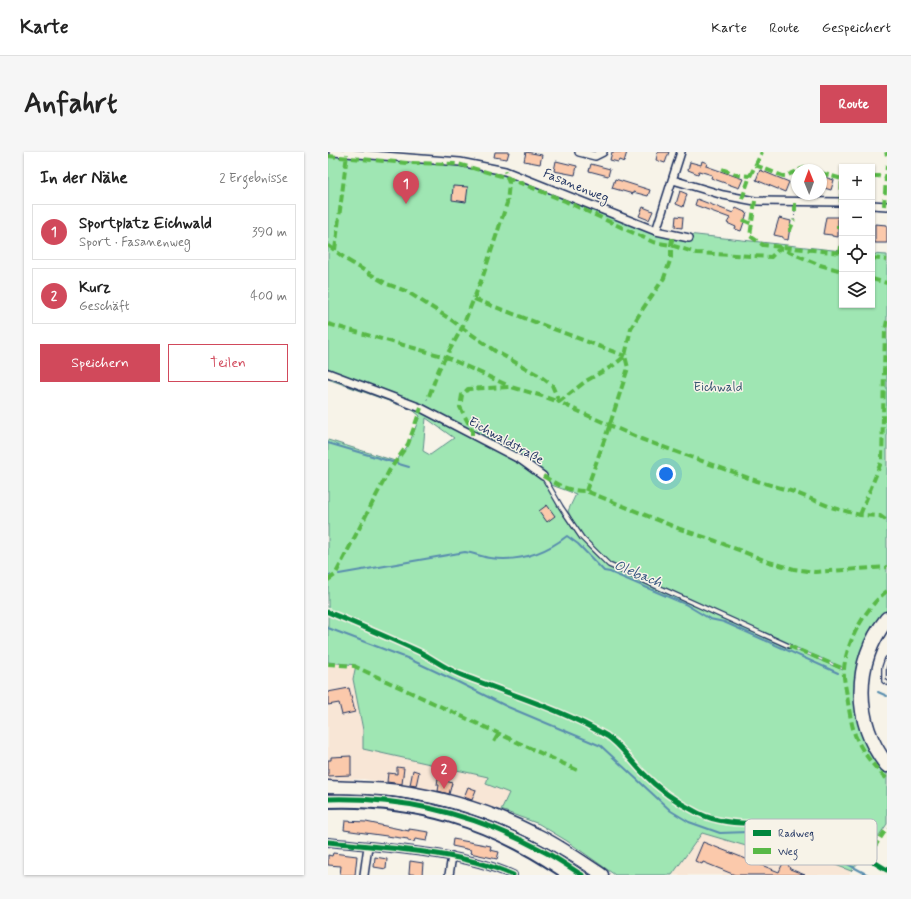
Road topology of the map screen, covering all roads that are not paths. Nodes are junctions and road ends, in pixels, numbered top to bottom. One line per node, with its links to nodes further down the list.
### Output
1 (333, 152): 5 (street, Fasanenweg)
2 (579, 152): 3 (street)
3 (603, 152)
4 (681, 152): 6 (street)
5 (352, 153): 10 (street, Fasanenweg)
6 (673, 180): 7 (street); 10 (street)
7 (839, 202)
8 (875, 204): 9 (street)
9 (887, 206)
10 (656, 231): 11 (street, Fasanenweg)
11 (689, 238)
12 (328, 373): 13 (street, Eichwaldstraße)
13 (543, 476): 16 (lane, Eichwaldstraße)
14 (887, 619): 20 (highway)
15 (887, 629): 19 (highway)
16 (789, 646)
17 (887, 660): 18 (lane)
18 (887, 683)
19 (887, 758)
20 (887, 765)
21 (328, 787): 28 (main road)
22 (328, 842): 23 (street)
23 (368, 846): 24 (street); 25 (street)
24 (452, 856): 26 (street); 27 (street)
25 (364, 875)
26 (450, 875)
27 (513, 875)
28 (602, 875)

